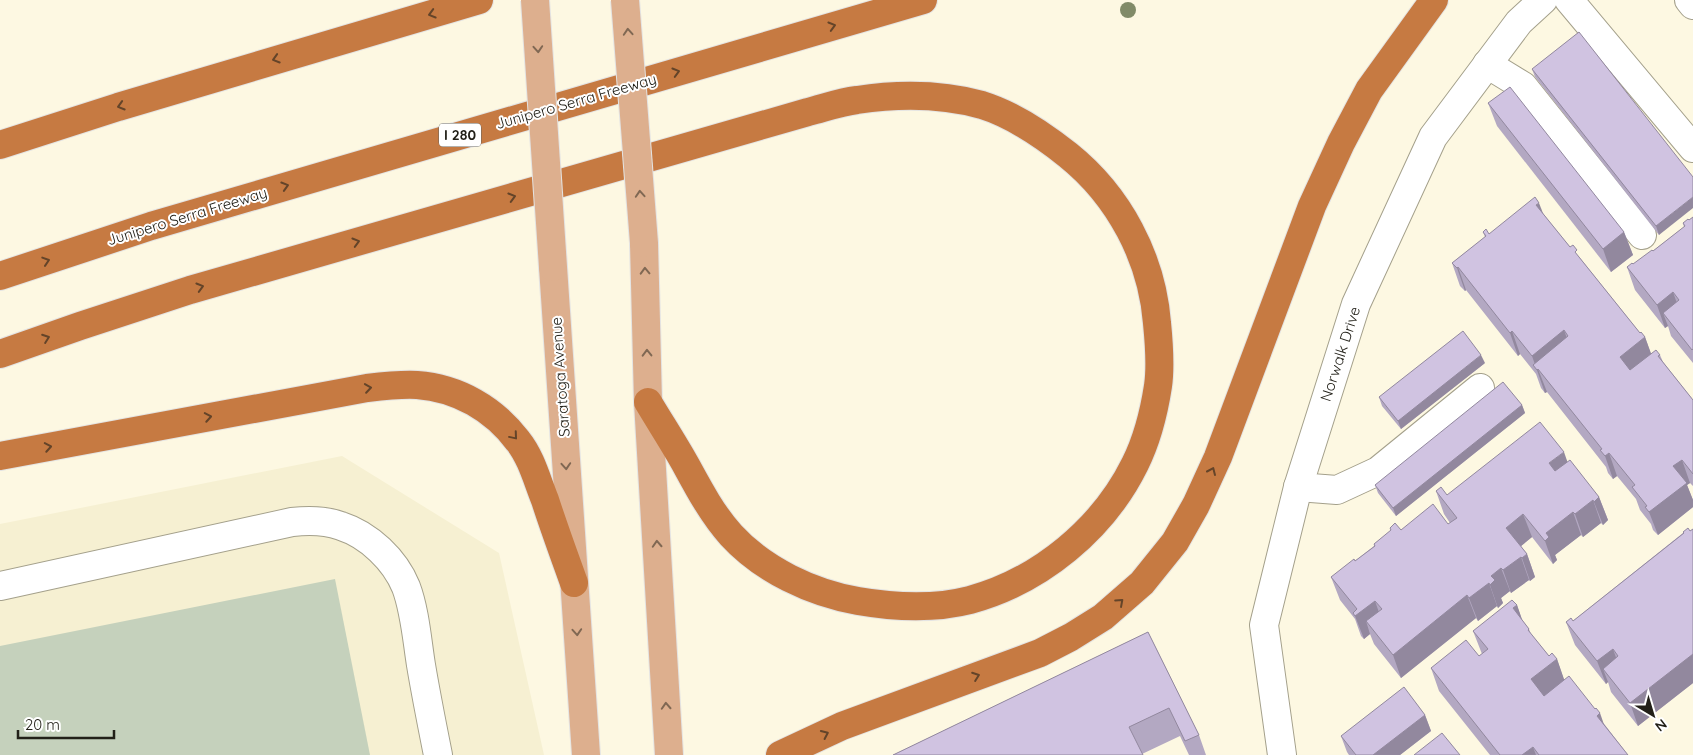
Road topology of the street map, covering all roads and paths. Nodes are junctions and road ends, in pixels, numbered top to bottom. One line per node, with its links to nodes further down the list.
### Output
1 (479, 0): 11 (highway, one-way to 11)
2 (535, 0): 20 (main road, Saratoga Avenue, one-way to 20, bridge)
3 (625, 0): 17 (main road, one-way to 3, bridge)
4 (923, 0): 14 (highway, Junipero Serra Freeway / I 280, one-way to 4)
5 (1434, 0): 25 (highway, one-way to 5)
6 (1543, 0): 10 (street, Norwalk Drive)
7 (1569, 0): 12 (street)
8 (1689, 0): 9 (street)
9 (1693, 5)
10 (1487, 64): 13 (street); 19 (street, Norwalk Drive)
11 (0, 145)
12 (1693, 148)
13 (1642, 235)
14 (0, 276)
15 (0, 354): 17 (highway, one-way to 17)
16 (1480, 388): 19 (street)
17 (648, 402): 24 (main road, one-way to 17)
18 (0, 456): 20 (highway, one-way to 20)
19 (1298, 487): 26 (street, Norwalk Drive)
20 (574, 583): 23 (main road, Saratoga Avenue, one-way to 23)
21 (0, 586): 22 (street)
22 (438, 755)
23 (586, 755)
24 (669, 755)
25 (780, 755)
26 (1282, 755)

